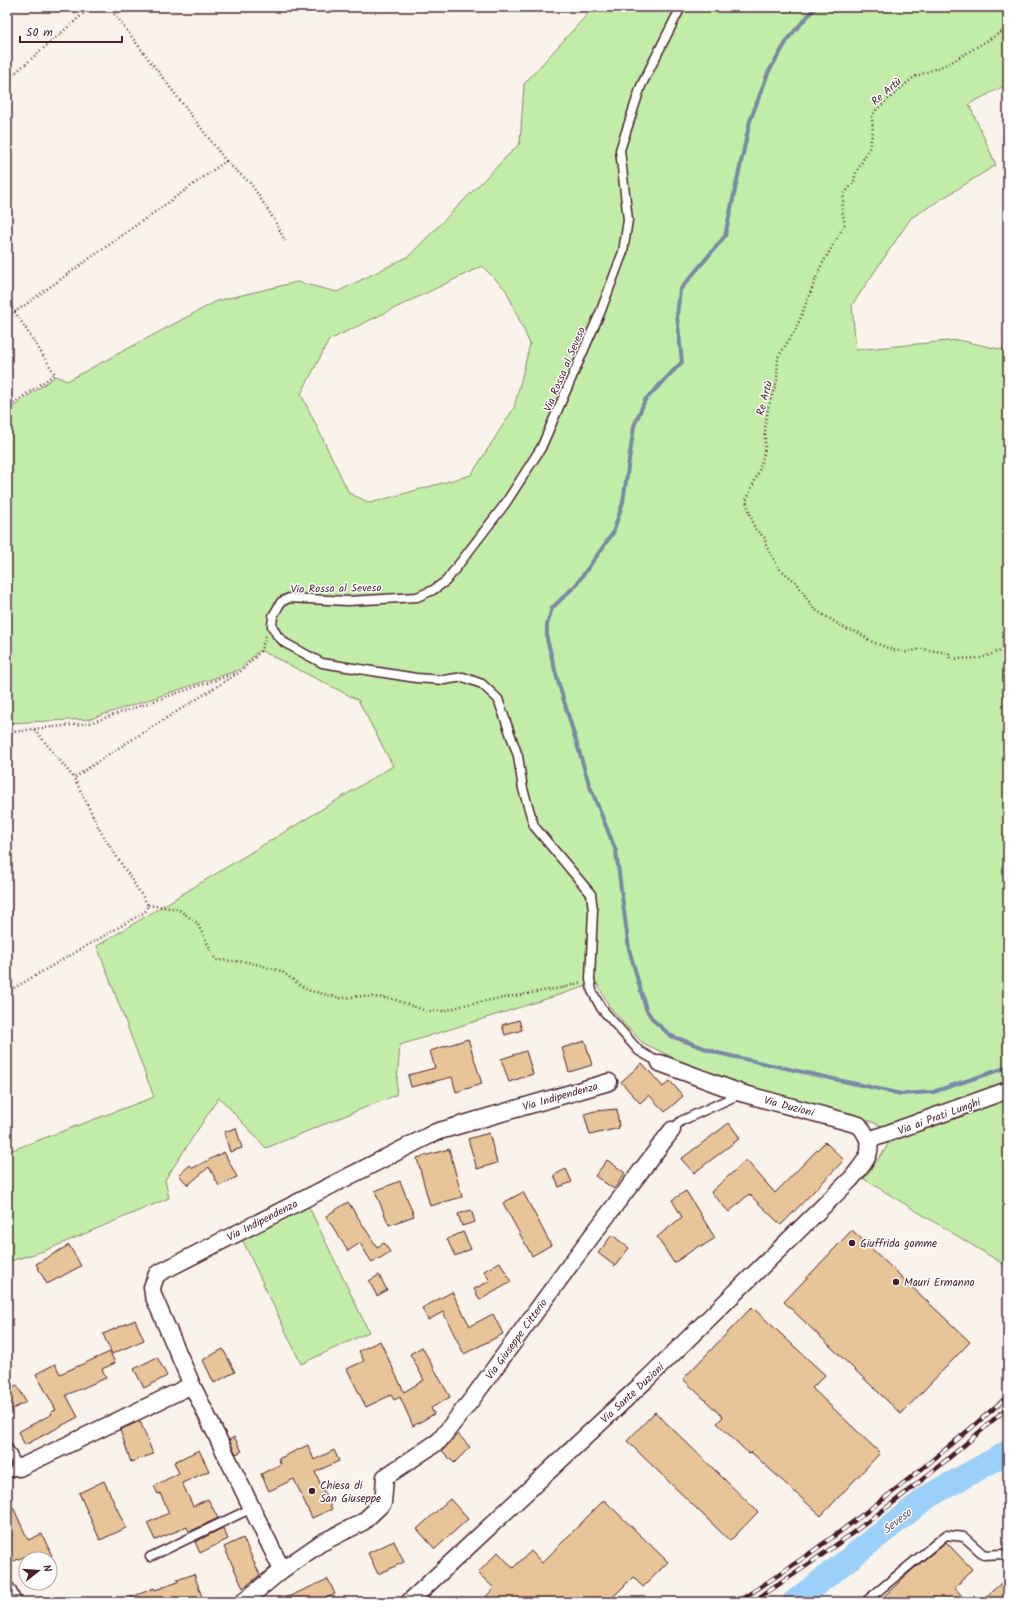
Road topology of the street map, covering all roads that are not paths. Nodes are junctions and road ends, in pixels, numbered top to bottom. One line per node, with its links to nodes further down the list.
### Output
1 (681, 7): 2 (lane, Via Rossa al Seveso)
2 (660, 1064): 5 (street, Via Duzioni)
3 (609, 1082): 8 (street, Via Indipendenza)
4 (1008, 1090): 7 (street, Via ai Prati Lunghi)
5 (741, 1093): 6 (lane, Via Giuseppe Citterio); 7 (street, Via Duzioni)
6 (672, 1130): 14 (street, Via Giuseppe Citterio)
7 (869, 1140): 18 (street, Via Sante Duzioni)
8 (192, 1385): 10 (street); 11 (street, Via Indipendenza)
9 (7, 1446): 10 (lane)
10 (13, 1471)
11 (252, 1508): 12 (lane); 14 (street, Via Indipendenza)
12 (150, 1557)
13 (1008, 1557): 19 (lane)
14 (282, 1570): 17 (street)
15 (7, 1590): 16 (street)
16 (13, 1602)
17 (243, 1602)
18 (409, 1602)
19 (865, 1602)

